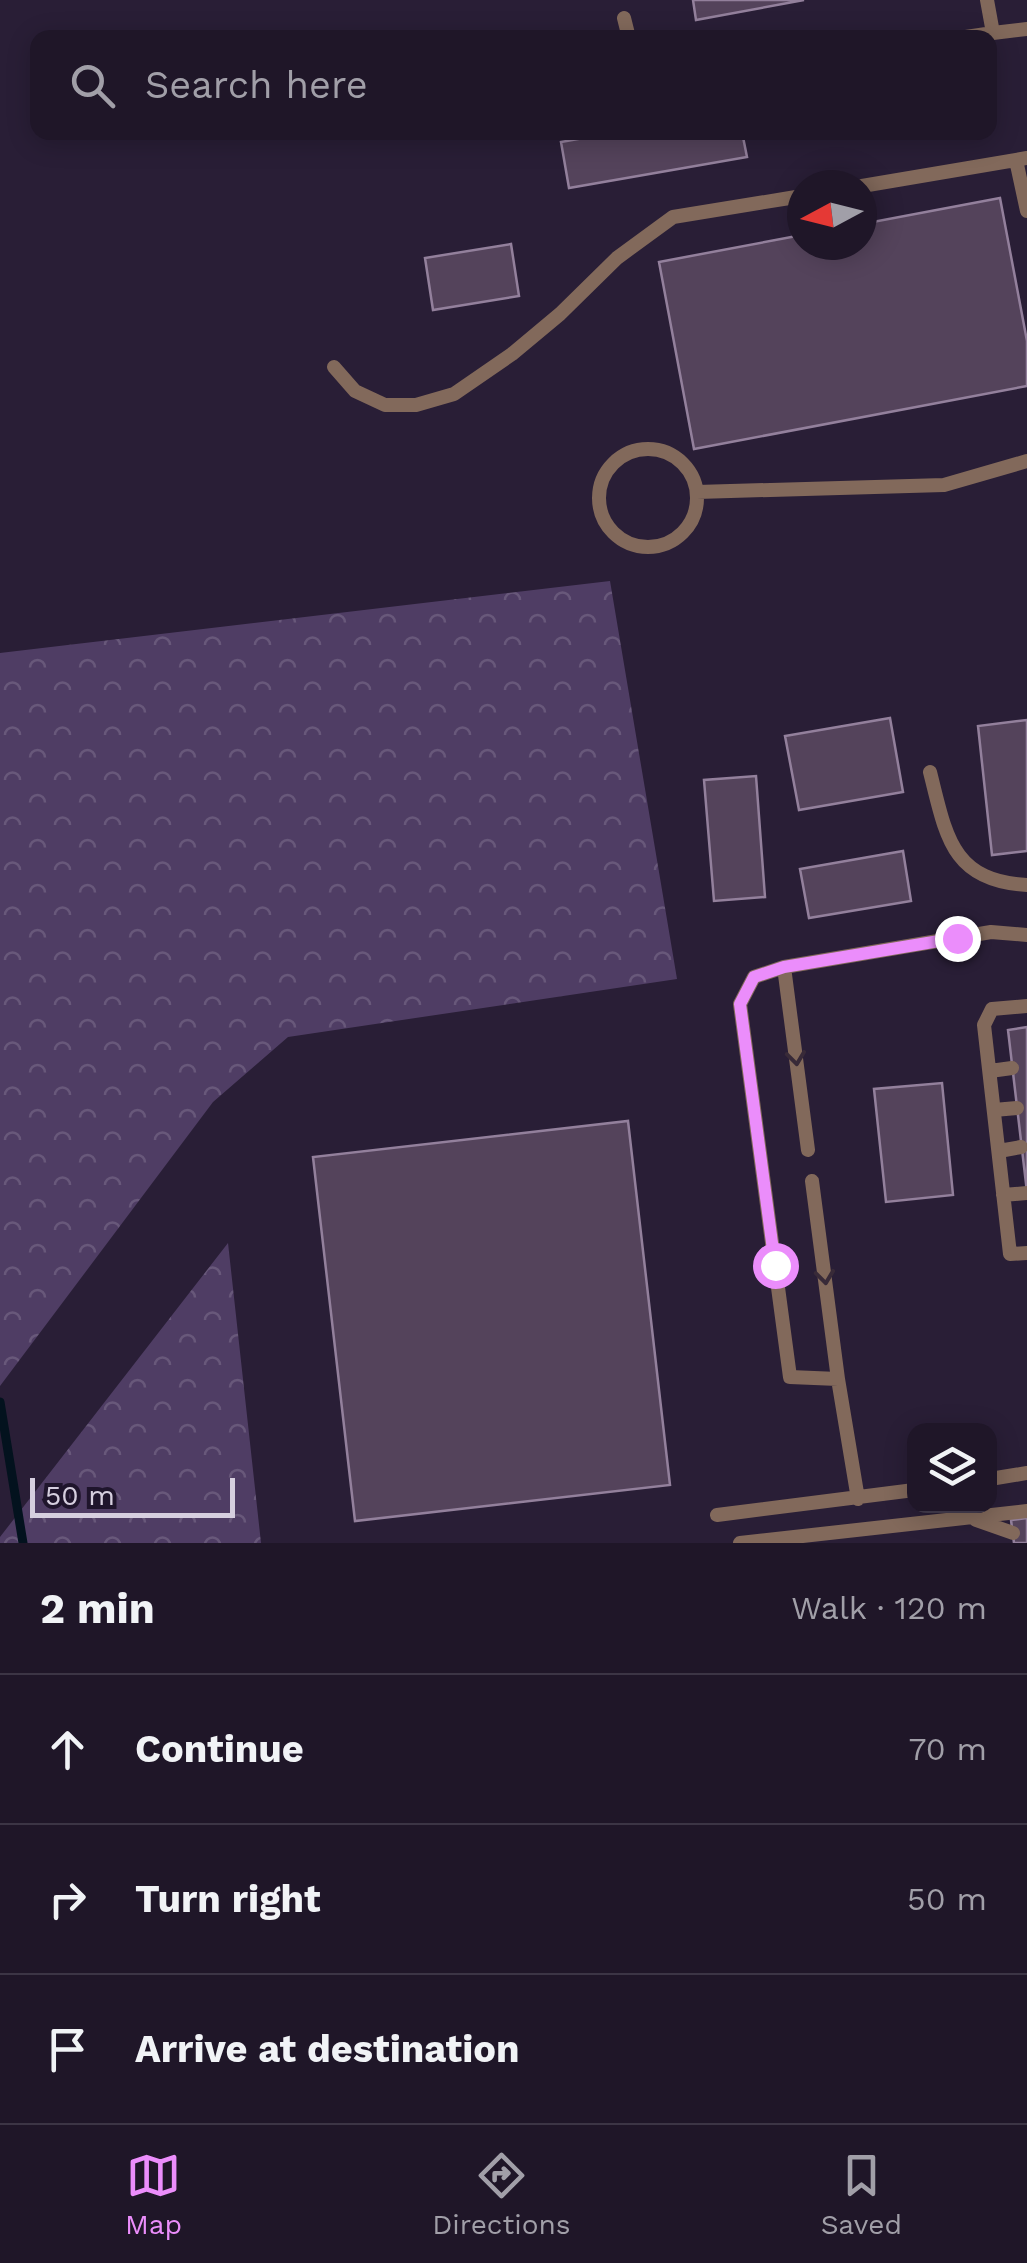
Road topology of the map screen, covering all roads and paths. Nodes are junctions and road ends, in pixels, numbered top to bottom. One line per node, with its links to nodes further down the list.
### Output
1 (987, 0): 5 (lane)
2 (624, 18): 4 (lane)
3 (1027, 29): 6 (lane)
4 (626, 30)
5 (993, 30)
6 (997, 32)
7 (1022, 159): 8 (lane); 10 (lane)
8 (877, 183)
9 (787, 199): 11 (lane)
10 (1027, 211)
11 (334, 367)
12 (1027, 461): 13 (lane)
13 (696, 492): 13 (lane)
14 (930, 772): 15 (lane)
15 (1027, 885)
16 (1027, 935): 17 (lane)
17 (784, 967): 24 (lane, one-way to 24); 30 (lane)
18 (1027, 1006): 20 (lane)
19 (1012, 1068): 20 (lane)
20 (990, 1071): 22 (lane)
21 (1017, 1108): 22 (lane)
22 (994, 1110): 25 (lane)
23 (1022, 1147): 25 (lane)
24 (808, 1150)
25 (998, 1151): 28 (lane)
26 (812, 1180): 30 (lane, one-way to 30)
27 (1027, 1193): 28 (lane)
28 (1004, 1194): 29 (lane)
29 (1027, 1254)
30 (838, 1379): 34 (lane)
31 (1027, 1473): 32 (lane)
32 (997, 1478)
33 (907, 1491): 34 (lane)
34 (858, 1498): 36 (lane)
35 (1027, 1511): 37 (lane)
36 (717, 1515)
37 (969, 1518): 38 (lane); 39 (lane)
38 (1013, 1533)
39 (740, 1543)

